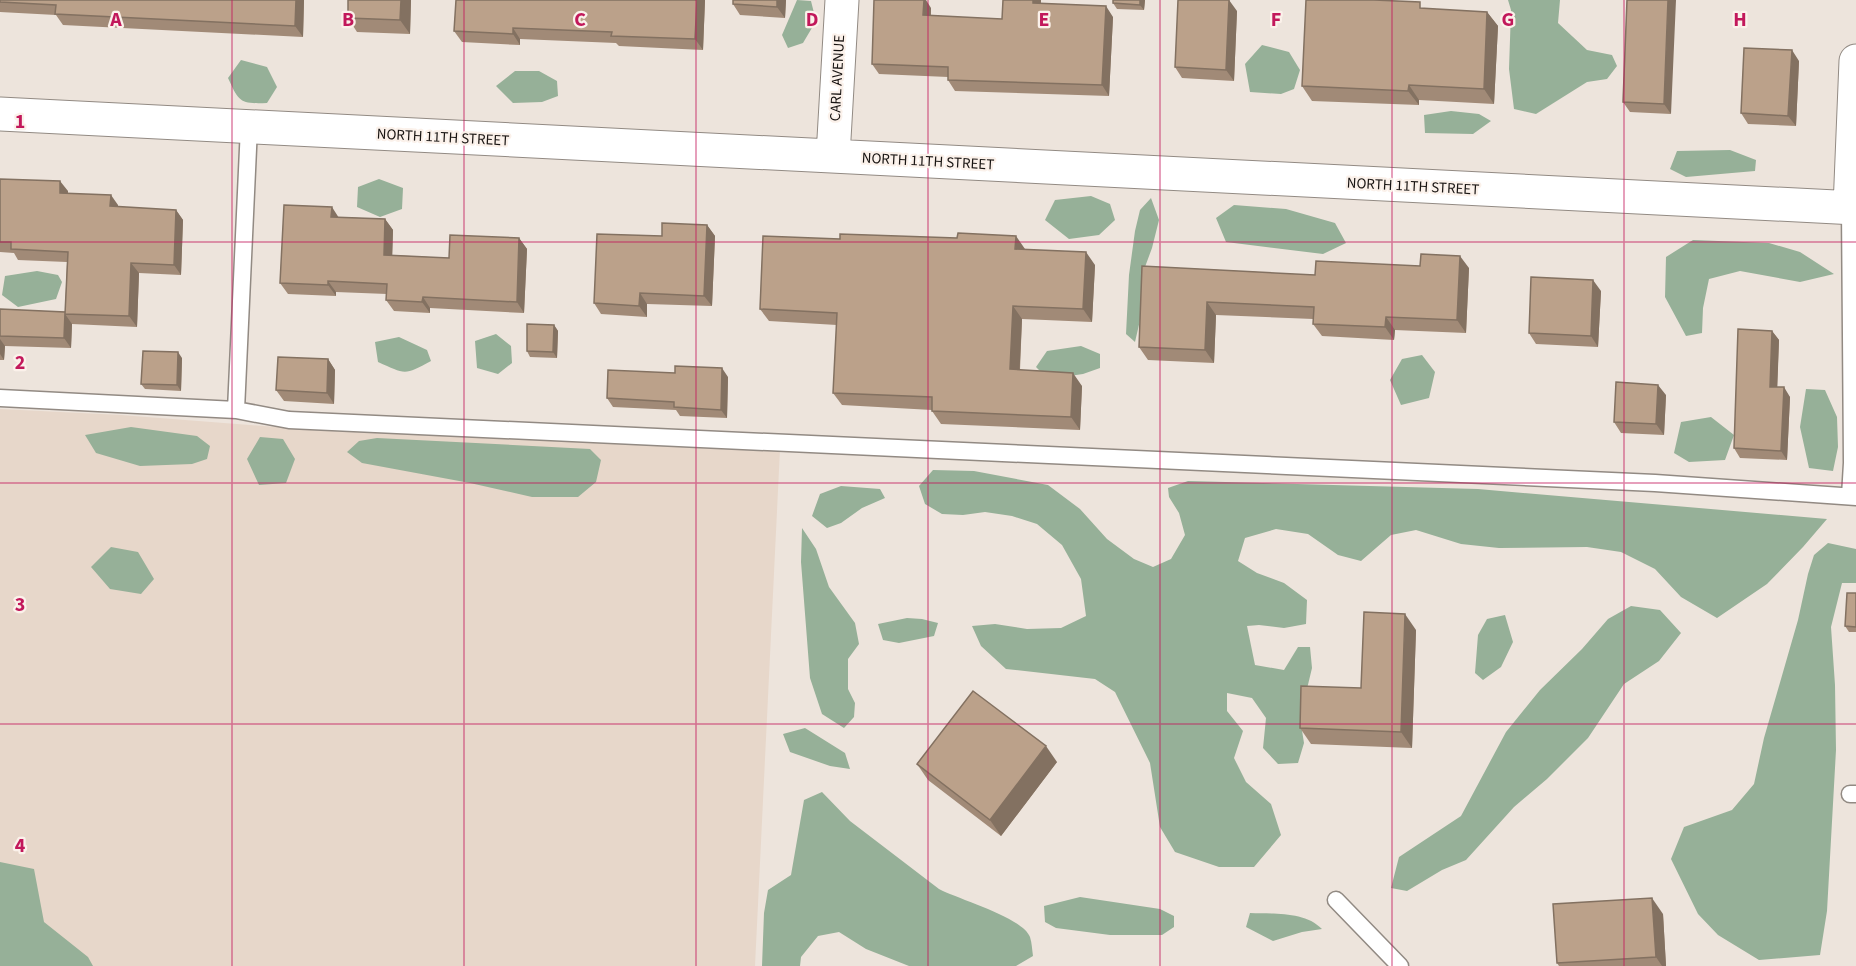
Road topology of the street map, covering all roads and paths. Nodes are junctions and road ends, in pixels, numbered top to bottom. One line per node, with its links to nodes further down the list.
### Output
1 (842, 0): 5 (street, CARL AVENUE)
2 (1856, 61): 6 (street)
3 (0, 114): 4 (street, NORTH 11TH STREET)
4 (249, 127): 5 (street, NORTH 11TH STREET); 8 (lane)
5 (833, 156): 6 (street, NORTH 11TH STREET)
6 (1853, 208): 9 (lane)
7 (0, 398): 8 (lane)
8 (236, 410): 9 (lane)
9 (1853, 496)
10 (1336, 900): 11 (lane)
11 (1400, 966)

